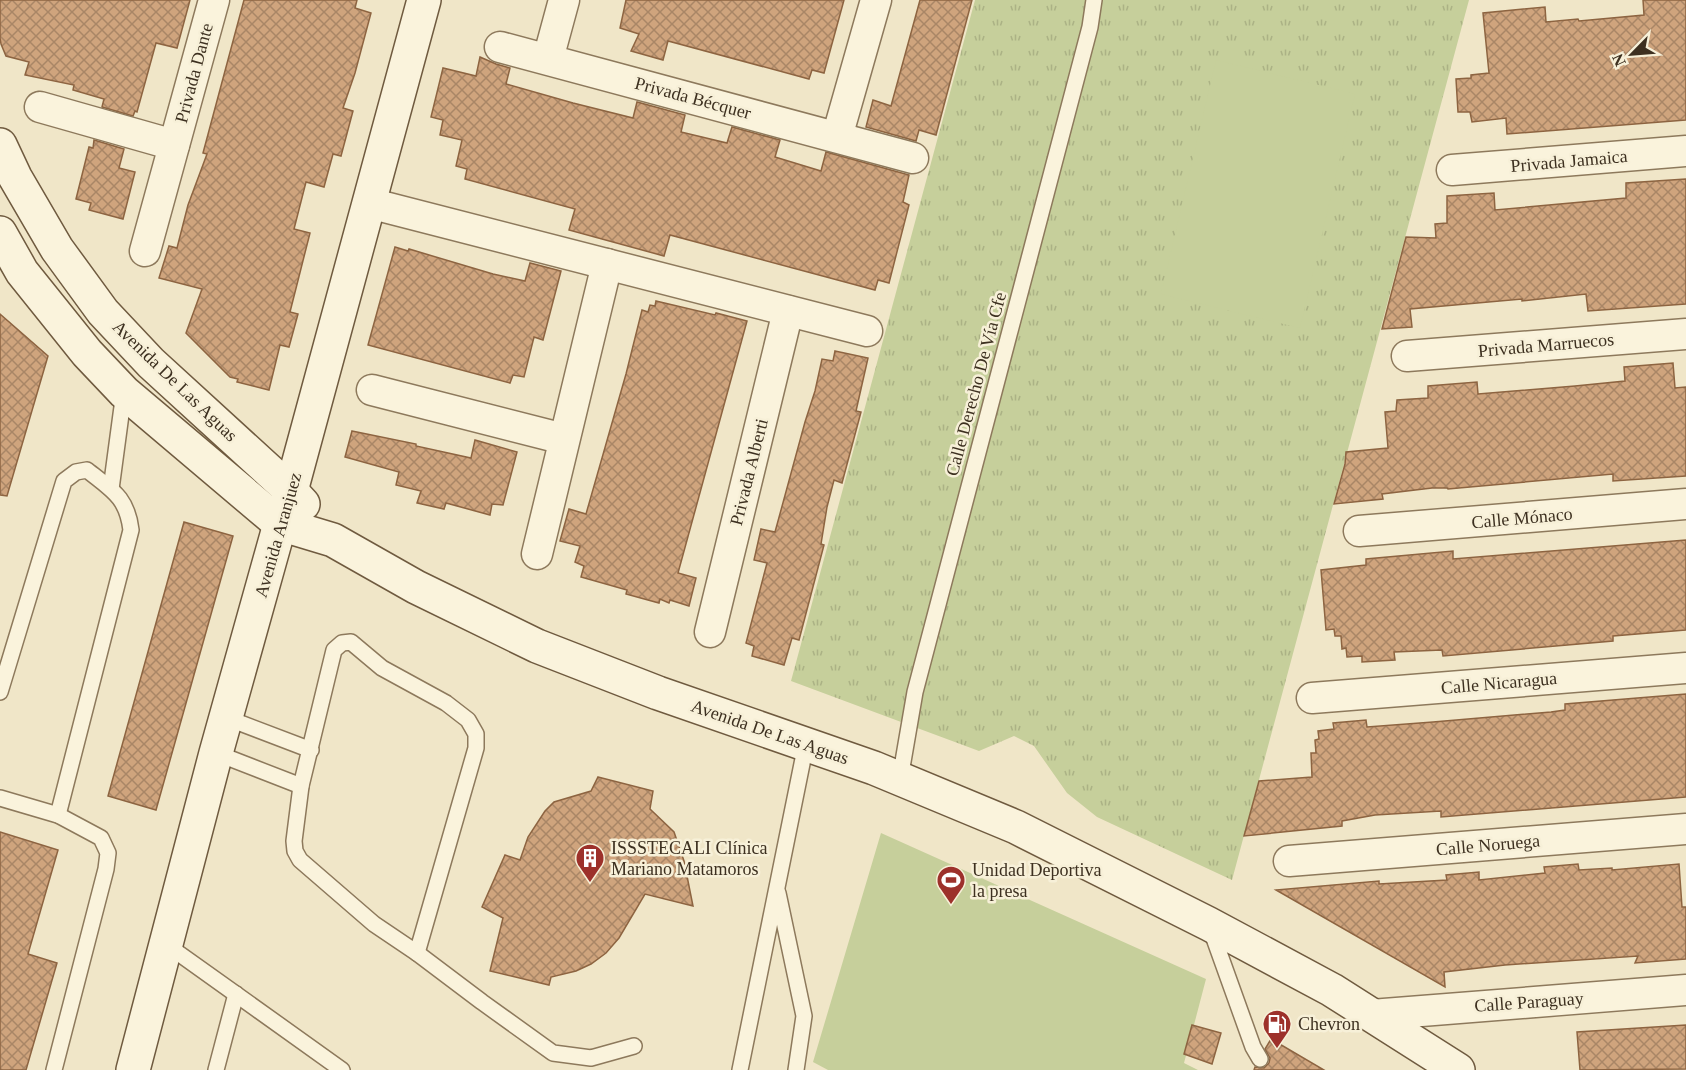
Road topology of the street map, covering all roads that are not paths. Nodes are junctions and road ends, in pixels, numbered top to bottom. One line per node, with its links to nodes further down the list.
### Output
1 (214, 0): 11 (street, Privada Dante)
2 (424, 0): 15 (main road, Avenida Aranjuez)
3 (564, 0): 7 (street)
4 (876, 0): 9 (street)
5 (1094, 0): 41 (lane, Calle Derecho De Vía Cfe)
6 (500, 47): 7 (street, Privada Bécquer)
7 (548, 59): 9 (street, Privada Bécquer)
8 (40, 107): 11 (street, Privada Dante)
9 (837, 137): 13 (street, Privada Bécquer)
10 (0, 145): 27 (main road, Avenida De Las Aguas)
11 (174, 145): 17 (street, Privada Dante)
12 (1686, 151): 14 (street, Privada Jamaica)
13 (913, 158)
14 (1452, 170)
15 (369, 203): 18 (street); 27 (main road, Avenida Aranjuez)
16 (0, 233): 24 (main road, Avenida De Las Aguas)
17 (145, 251)
18 (607, 264): 19 (street); 25 (street)
19 (788, 311): 20 (street); 33 (street, Privada Alberti)
20 (867, 331)
21 (1686, 334): 22 (street, Privada Marruecos)
22 (1407, 356)
23 (372, 390): 25 (street)
24 (124, 393): 26 (lane); 29 (main road, Avenida De Las Aguas)
25 (564, 439): 32 (street)
26 (111, 489): 35 (lane); 44 (lane)
27 (291, 490): 29 (main road, Avenida Aranjuez); 31 (main road, Avenida De Las Aguas)
28 (1686, 504): 30 (street, Calle Mónaco)
29 (280, 524): 31 (main road, Avenida De Las Aguas); 37 (main road, Avenida Aranjuez)
30 (1359, 531)
31 (333, 540): 38 (main road, Avenida De Las Aguas)
32 (537, 554)
33 (710, 632)
34 (1686, 668): 36 (street, Calle Nicaragua)
35 (0, 692)
36 (1312, 698)
37 (227, 718): 39 (lane); 40 (main road, Avenida Aranjuez)
38 (806, 744): 41 (main road, Avenida De Las Aguas); 47 (lane)
39 (311, 750): 42 (lane); 50 (lane)
40 (216, 753): 42 (lane); 49 (main road, Avenida Aranjuez)
41 (900, 779): 48 (main road, Avenida De Las Aguas)
42 (301, 786): 50 (lane)
43 (0, 798): 44 (lane)
44 (58, 815): 57 (lane)
45 (1686, 829): 46 (street, Calle Noruega)
46 (1289, 861)
47 (777, 886): 61 (lane); 62 (lane)
48 (1209, 924): 53 (main road, Avenida De Las Aguas); 55 (lane)
49 (167, 945): 52 (lane); 58 (main road, Avenida Aranjuez)
50 (417, 952): 54 (lane)
51 (1686, 990): 53 (street, Calle Paraguay)
52 (236, 994): 59 (lane); 60 (lane)
53 (1371, 1015): 56 (main road, Avenida De Las Aguas)
54 (634, 1046)
55 (1260, 1059)
56 (1451, 1069)
57 (54, 1070)
58 (133, 1070)
59 (216, 1070)
60 (342, 1070)
61 (740, 1070)
62 (796, 1070)

